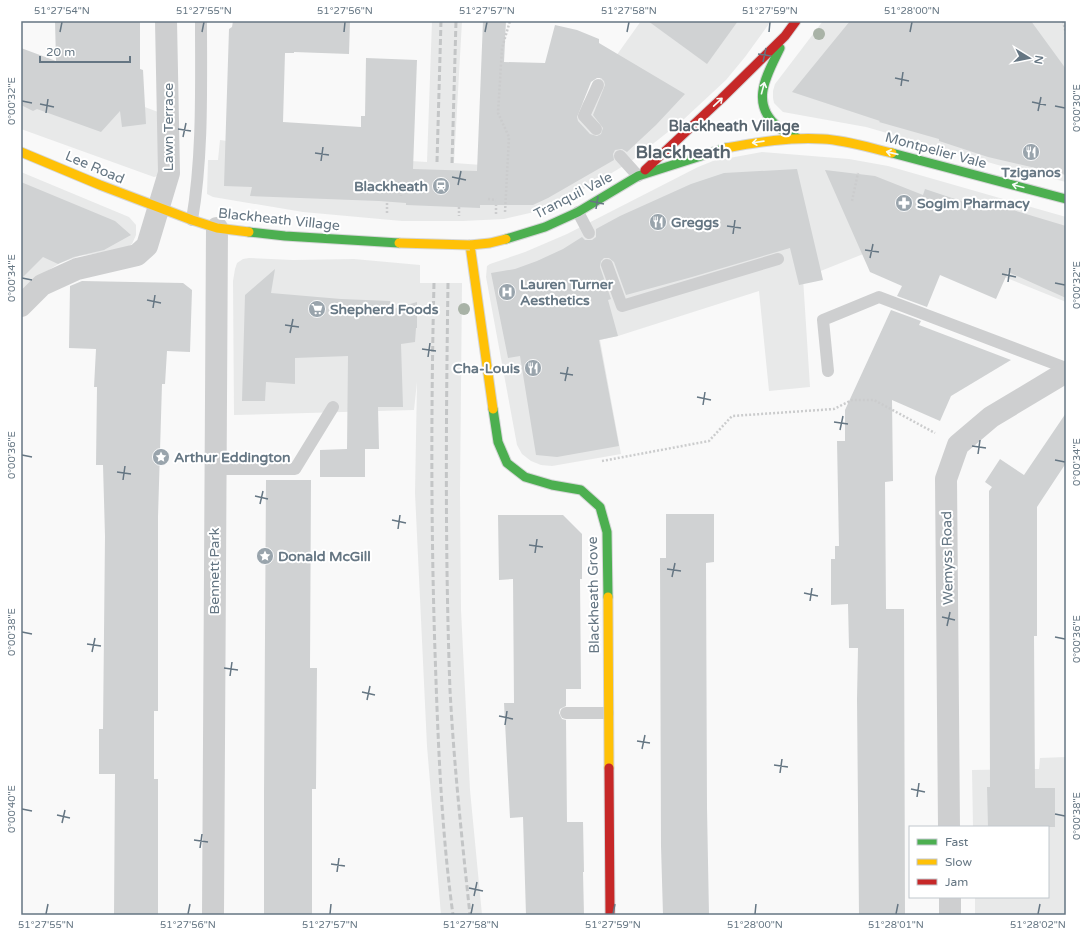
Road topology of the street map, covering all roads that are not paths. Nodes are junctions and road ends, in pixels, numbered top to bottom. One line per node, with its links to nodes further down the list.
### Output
1 (166, 21): 13 (street, Lawn Terrace)
2 (201, 21): 15 (lane)
3 (796, 21): 4 (main road, Tranquil Vale)
4 (785, 36): 7 (main road, Montpelier Vale, one-way to 4); 11 (main road, Tranquil Vale, one-way to 4)
5 (598, 85): 6 (lane)
6 (596, 129)
7 (797, 138): 8 (main road, Montpelier Vale, one-way to 8); 12 (main road, Montpelier Vale, one-way to 7)
8 (719, 149): 11 (main road, Tranquil Vale)
9 (21, 152): 13 (main road, Lee Road)
10 (620, 156): 11 (lane)
11 (638, 176): 14 (main road, Tranquil Vale)
12 (1066, 199)
13 (159, 207): 15 (main road, Blackheath Village); 22 (street, Lawn Terrace)
14 (578, 212): 17 (lane); 19 (main road, Tranquil Vale)
15 (192, 220): 16 (main road, Blackheath Village)
16 (217, 228): 18 (main road, Blackheath Village); 27 (street, Bennett Park)
17 (589, 233)
18 (399, 243): 19 (main road, Tranquil Vale, bridge)
19 (470, 245): 29 (main road, Blackheath Grove)
20 (778, 259): 21 (lane)
21 (607, 265)
22 (21, 306)
23 (1066, 368): 24 (lane)
24 (828, 371)
25 (1066, 372): 30 (street, Wemyss Road)
26 (333, 406): 27 (lane)
27 (215, 469): 32 (street, Bennett Park)
28 (566, 713): 29 (lane)
29 (608, 713): 33 (main road, Blackheath Grove)
30 (949, 826)
31 (950, 898): 34 (street)
32 (213, 915)
33 (610, 915)
34 (950, 915)

